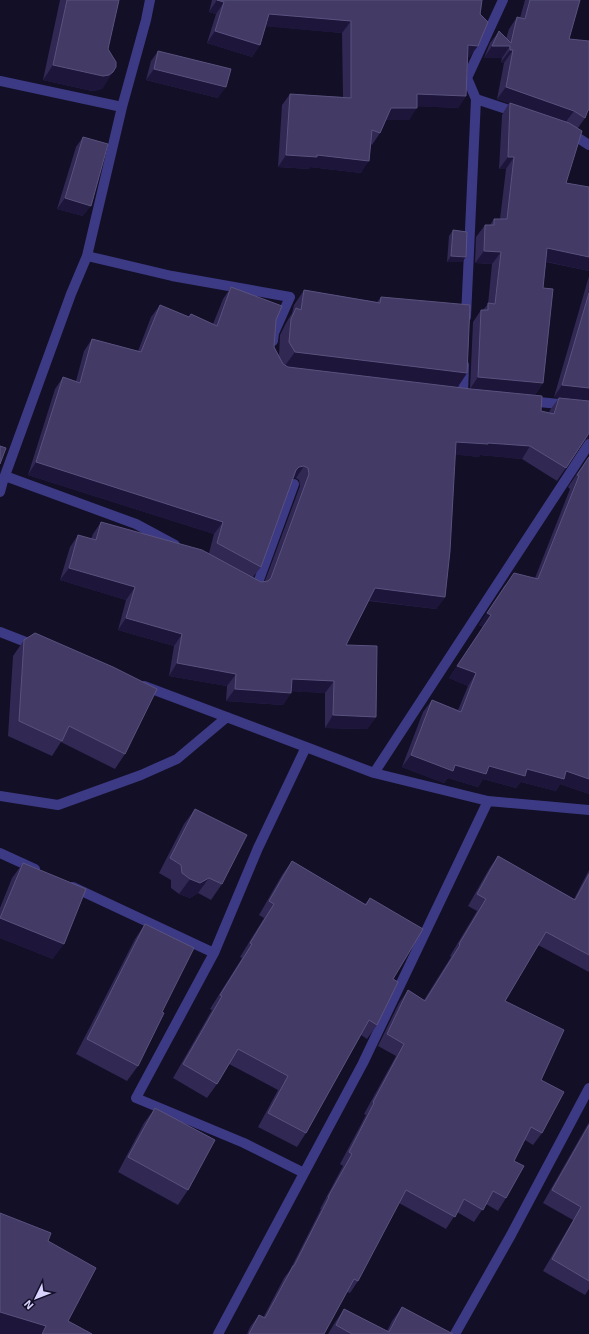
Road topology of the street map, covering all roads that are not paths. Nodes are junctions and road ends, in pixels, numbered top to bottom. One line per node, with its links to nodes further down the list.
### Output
1 (150, 0): 5 (street)
2 (503, 0): 4 (street)
3 (0, 81): 5 (street)
4 (476, 99): 6 (street); 10 (street)
5 (122, 107): 9 (street)
6 (527, 116)
7 (563, 129): 8 (street)
8 (589, 145)
9 (87, 256): 11 (street); 17 (street)
10 (466, 325)
11 (272, 353)
12 (465, 356): 13 (street)
13 (463, 395)
14 (518, 400): 15 (street)
15 (589, 407)
16 (589, 444): 27 (street)
17 (5, 476): 19 (street); 20 (street)
18 (294, 484): 21 (street)
19 (0, 492)
20 (183, 549)
21 (243, 581)
22 (0, 632): 23 (street)
23 (44, 649)
24 (132, 682): 25 (street)
25 (227, 717): 26 (street); 28 (street)
26 (306, 747): 27 (street); 34 (street)
27 (374, 773): 29 (street)
28 (0, 796)
29 (488, 801): 30 (street); 36 (street)
30 (589, 810)
31 (0, 853): 32 (street)
32 (43, 873)
33 (64, 883): 34 (street)
34 (214, 953): 36 (street)
35 (589, 1088): 38 (street)
36 (304, 1173): 37 (street)
37 (218, 1334)
38 (455, 1334)

